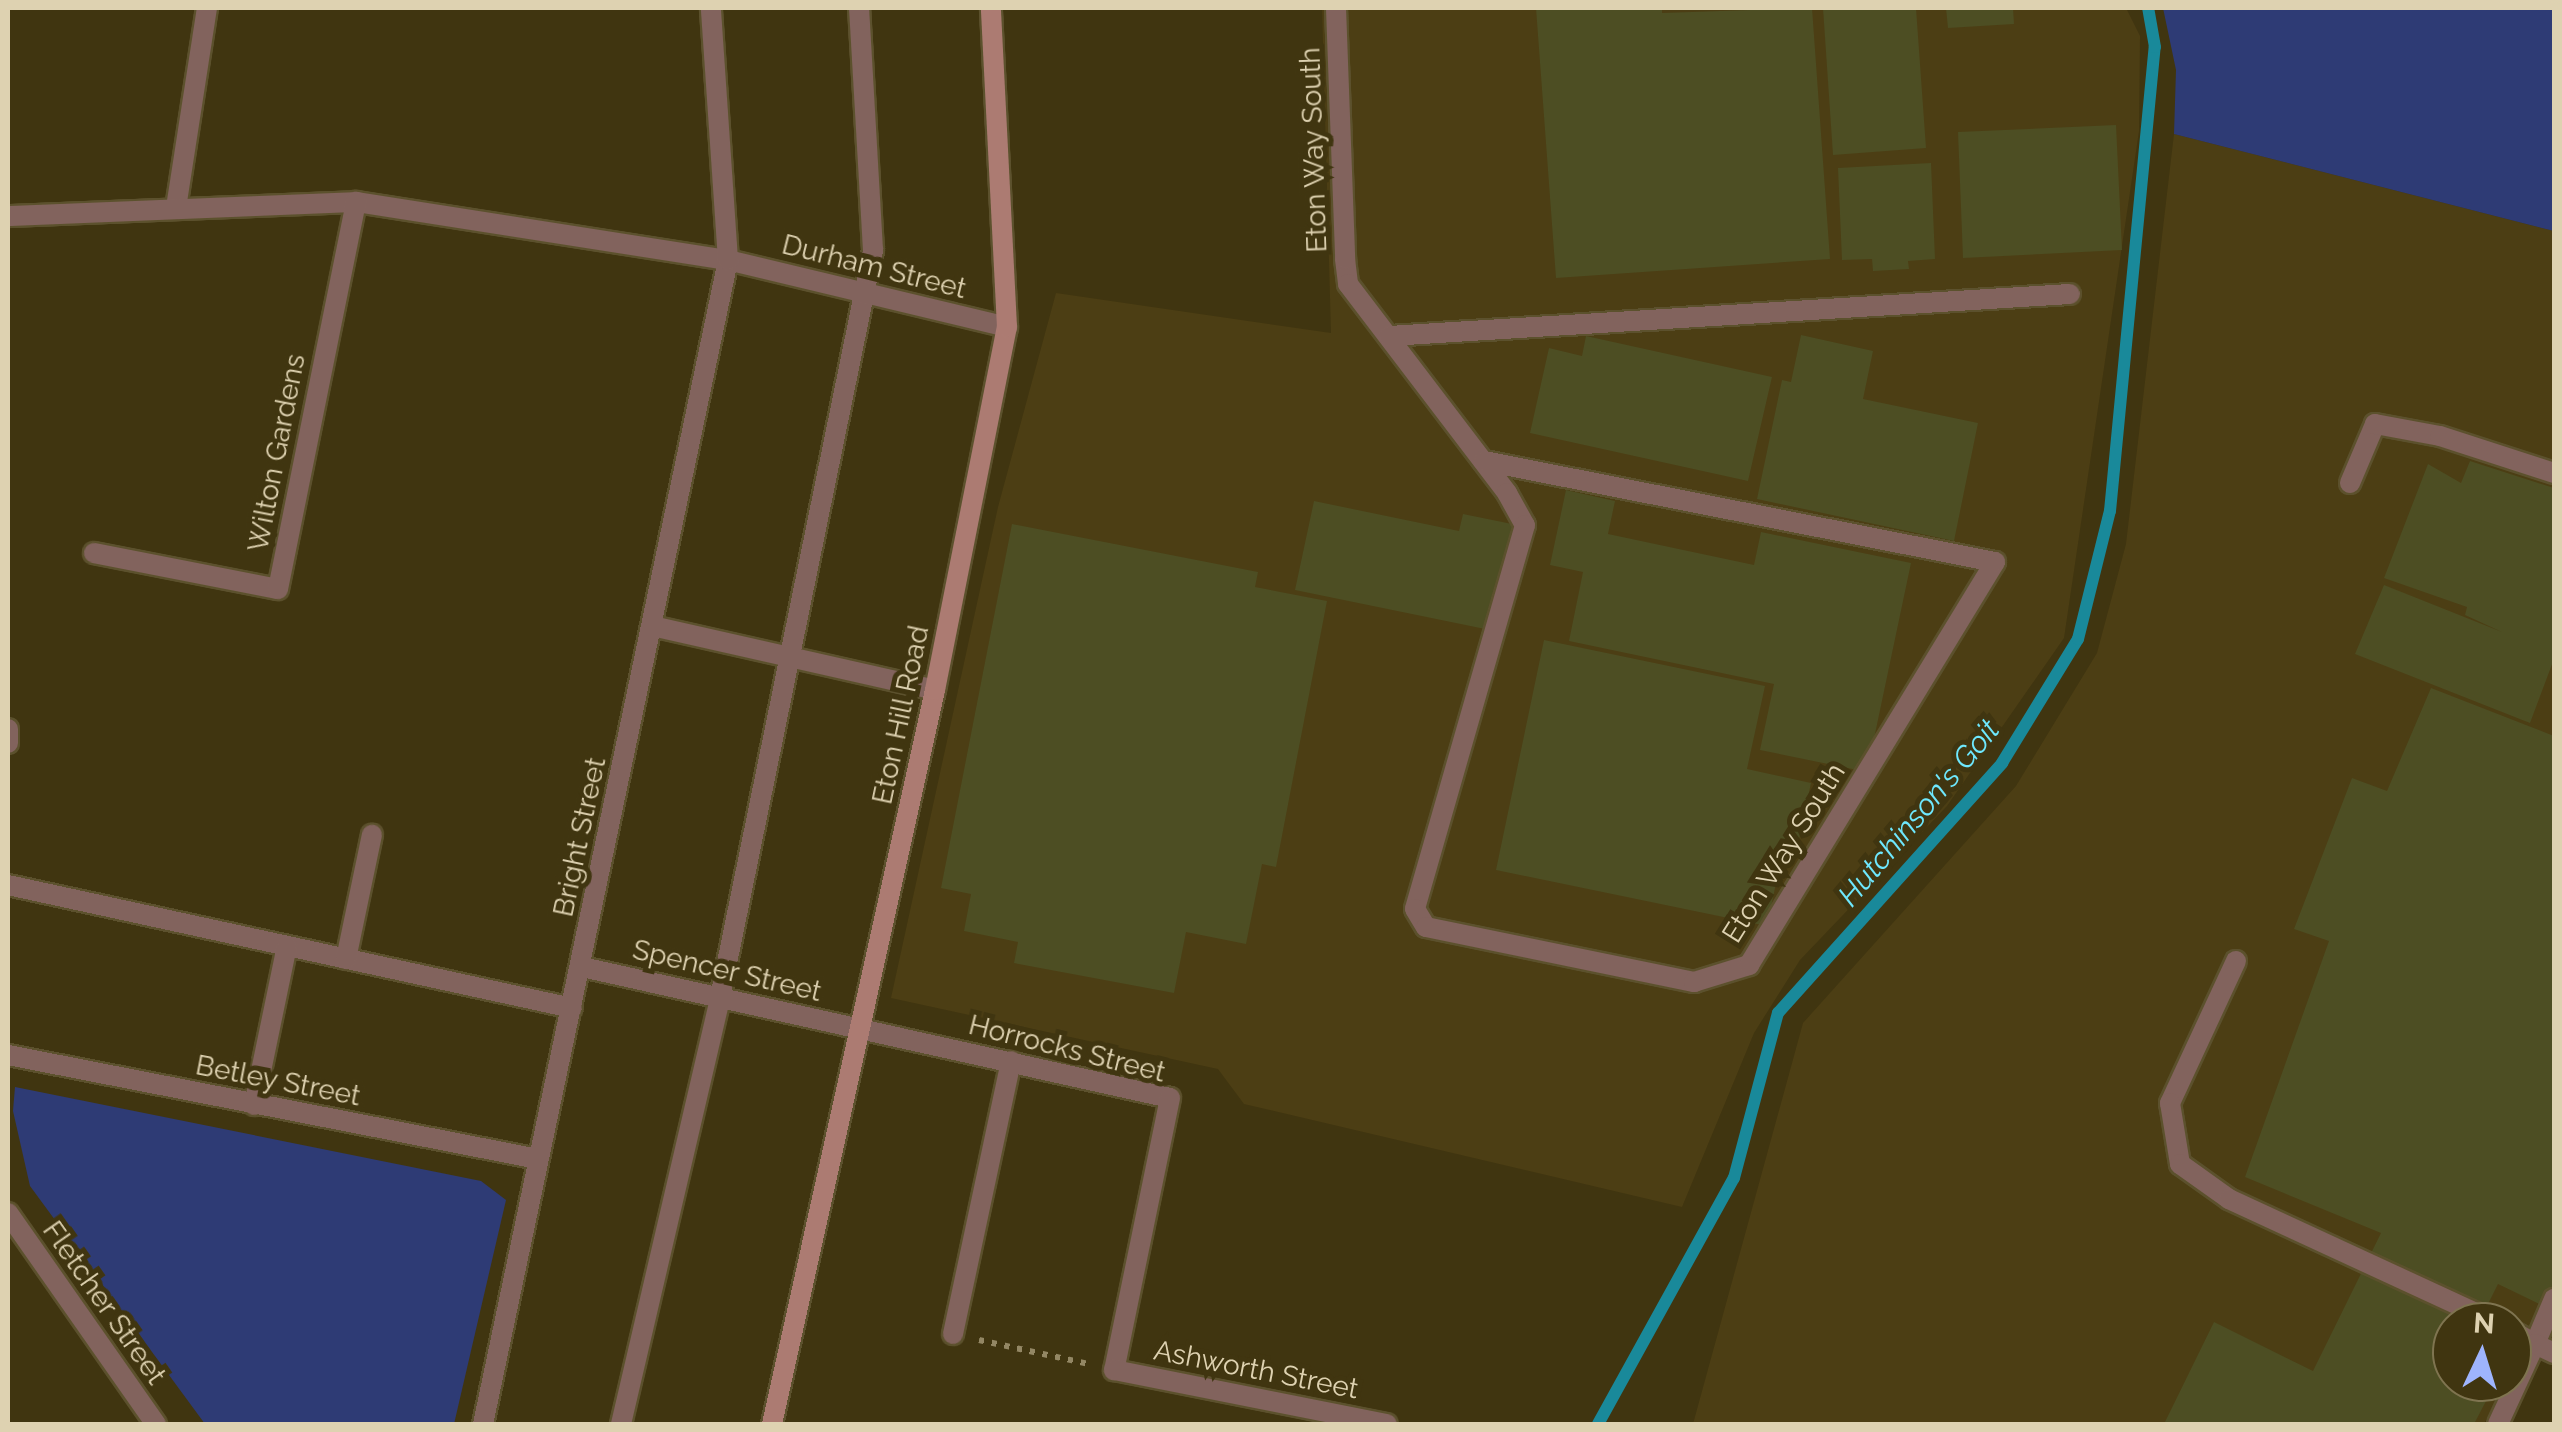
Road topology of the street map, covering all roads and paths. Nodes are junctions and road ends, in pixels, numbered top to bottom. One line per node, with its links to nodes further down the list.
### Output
1 (207, 8): 7 (street)
2 (712, 8): 9 (street, Bright Street)
3 (859, 8): 10 (street)
4 (991, 8): 12 (street, Eton Hill Road)
5 (1336, 8): 13 (street, Eton Way South)
6 (356, 202): 7 (street); 9 (street); 17 (street, Wilton Gardens)
7 (176, 208): 8 (street)
8 (8, 216)
9 (728, 260): 10 (street, Durham Street); 18 (street, Bright Street)
10 (866, 293): 12 (street, Durham Street); 19 (street)
11 (2070, 294): 13 (street)
12 (1006, 327): 20 (street, Eton Hill Road)
13 (1389, 336): 14 (street, Eton Way South)
14 (1484, 461): 14 (street, Eton Way South)
15 (2554, 473): 16 (street)
16 (2350, 483)
17 (94, 553)
18 (652, 626): 19 (street); 28 (street, Bright Street)
19 (790, 657): 20 (street); 29 (street)
20 (935, 690): 31 (street, Eton Hill Road)
21 (8, 729): 22 (street)
22 (8, 743)
23 (372, 835): 26 (street)
24 (8, 885): 25 (street)
25 (288, 946): 26 (street); 34 (street)
26 (346, 959): 30 (street)
27 (2236, 960): 38 (street)
28 (582, 967): 29 (street, Spencer Street); 30 (street, Bright Street)
29 (720, 997): 31 (street, Spencer Street); 44 (street)
30 (572, 1008): 35 (street, Bright Street)
31 (860, 1030): 33 (street, Horrocks Street); 45 (street, Eton Hill Road)
32 (8, 1055): 34 (street, Betley Street)
33 (1010, 1062): 39 (street); 41 (street, Horrocks Street)
34 (254, 1106): 35 (street, Betley Street)
35 (538, 1159): 43 (street, Bright Street)
36 (8, 1212): 42 (street, Fletcher Street)
37 (2554, 1299): 40 (street)
38 (2451, 1302)
39 (953, 1334): 41 (path)
40 (2545, 1348): 47 (street)
41 (1114, 1370): 46 (street, Ashworth Street)
42 (156, 1424)
43 (483, 1424)
44 (621, 1424)
45 (772, 1424)
46 (1387, 1424)
47 (2498, 1424)

